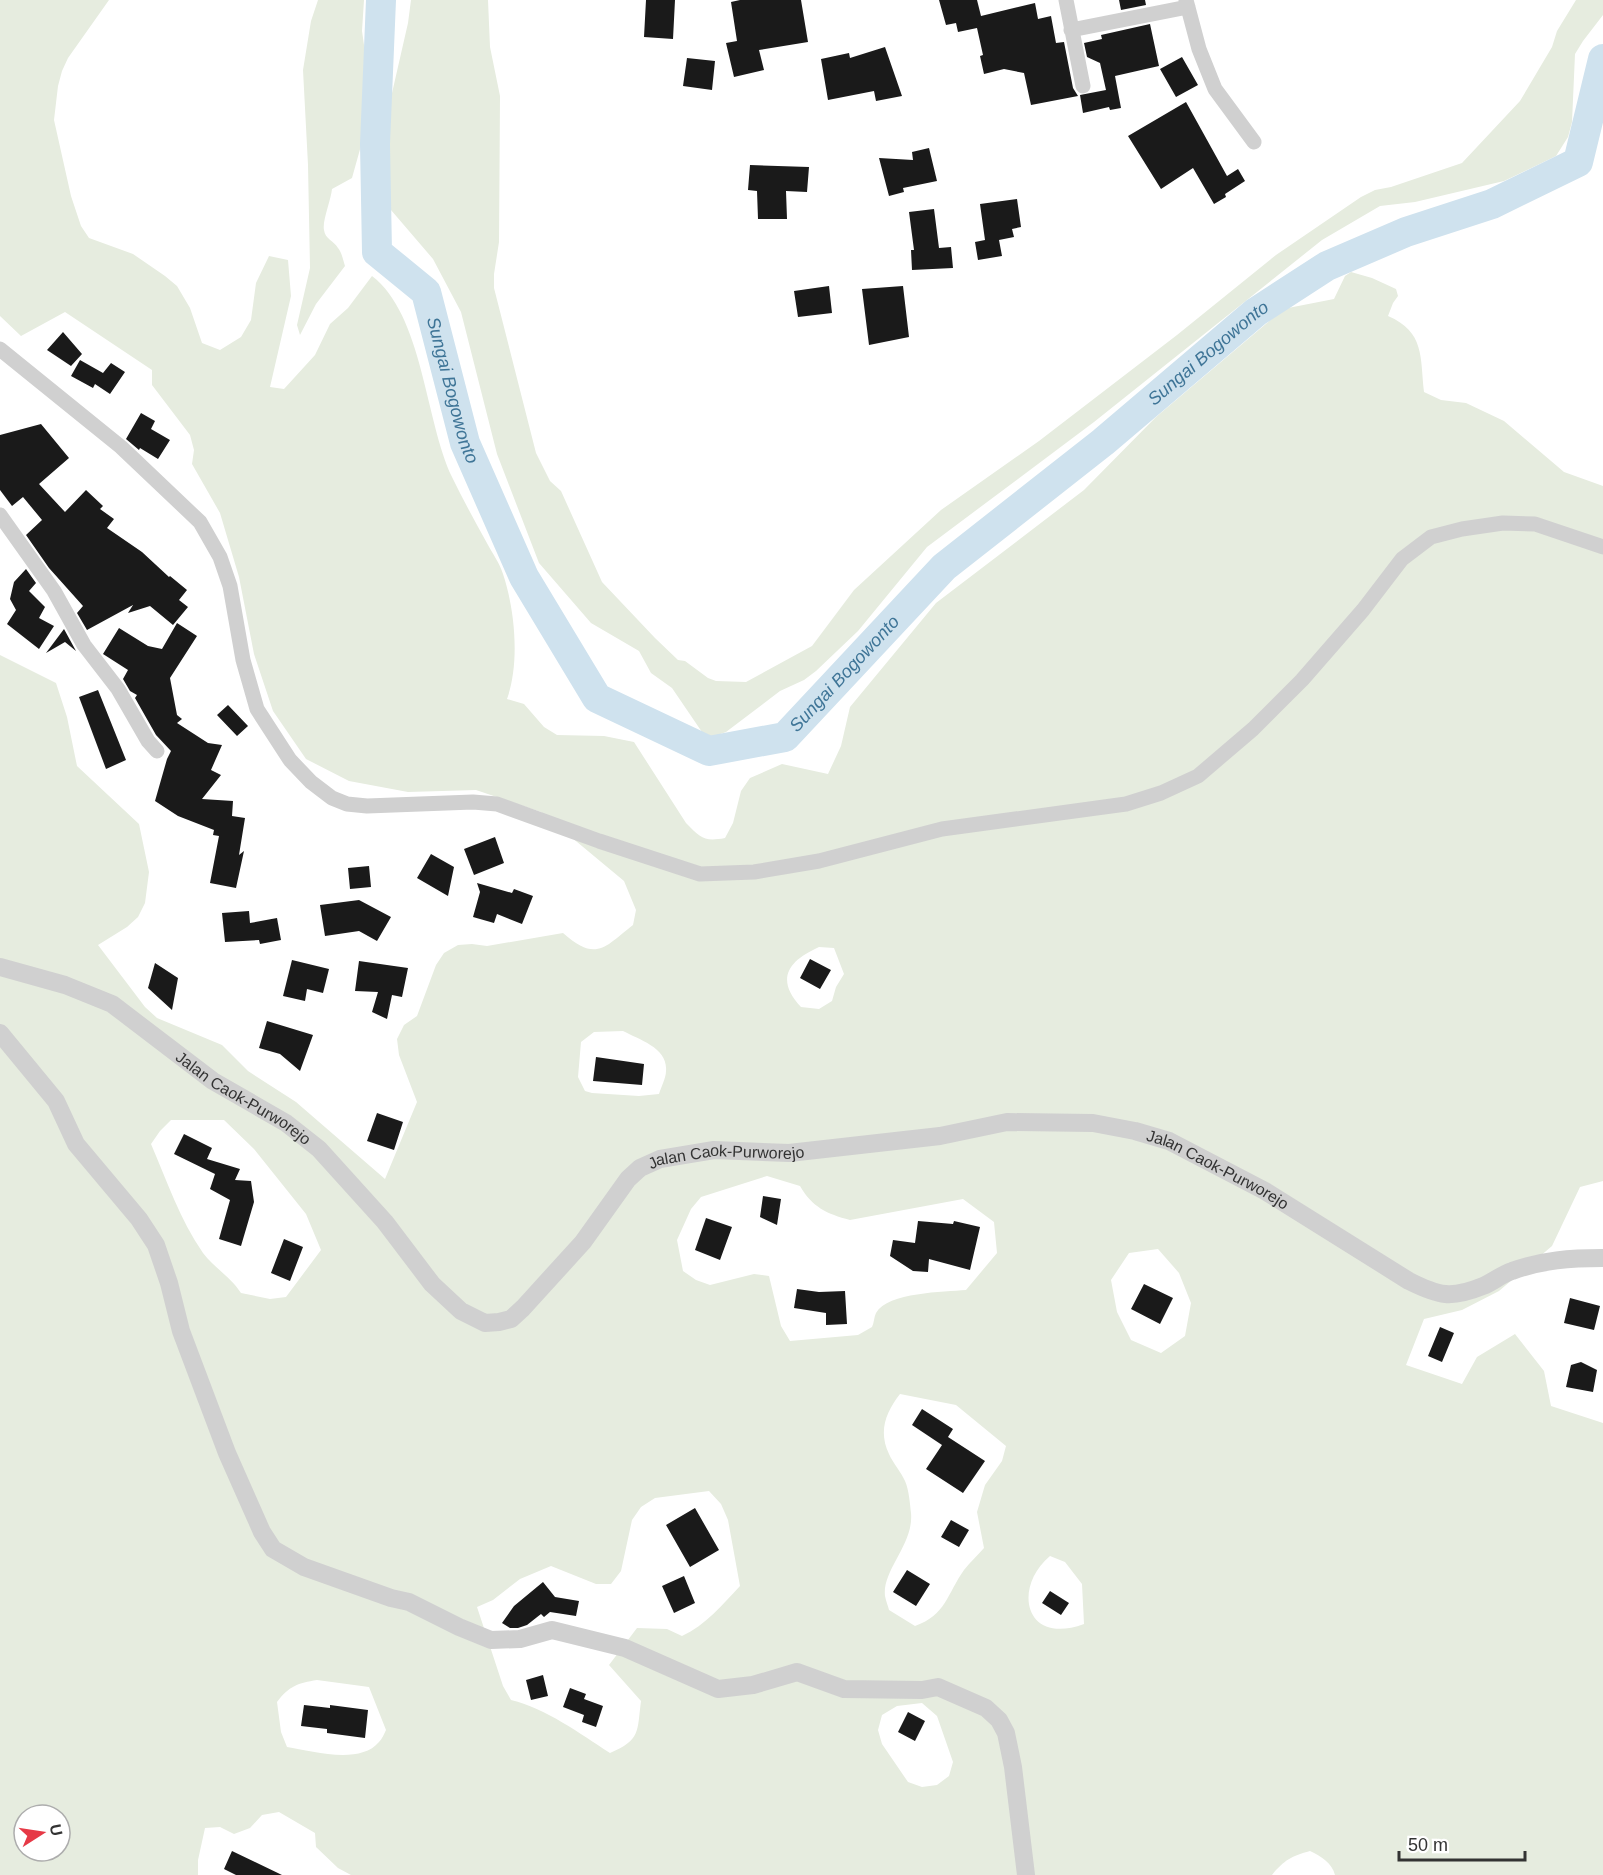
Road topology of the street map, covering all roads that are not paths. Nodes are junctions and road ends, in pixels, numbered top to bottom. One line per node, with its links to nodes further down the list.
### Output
1 (1066, 0): 3 (street)
2 (1187, 4): 3 (street); 5 (street)
3 (1071, 30): 4 (street)
4 (1083, 86)
5 (1254, 141)
6 (0, 349): 8 (street)
7 (0, 515): 9 (street)
8 (1603, 548)
9 (157, 752)
10 (0, 967): 12 (street, Jalan Caok-Purworejo)
11 (0, 1033): 13 (street)
12 (1603, 1258)
13 (1026, 1875)

